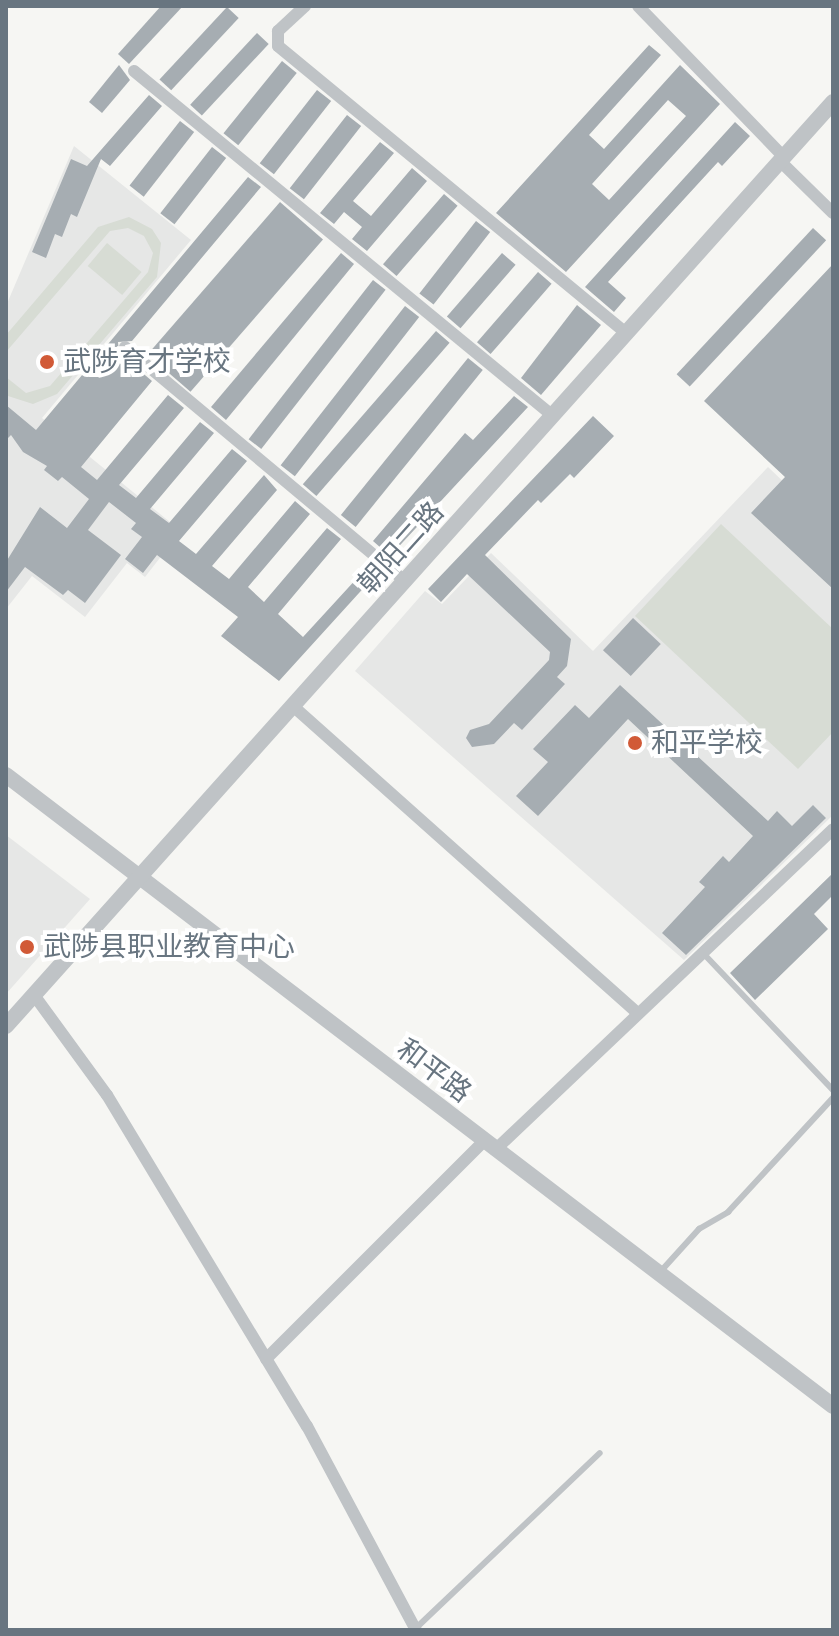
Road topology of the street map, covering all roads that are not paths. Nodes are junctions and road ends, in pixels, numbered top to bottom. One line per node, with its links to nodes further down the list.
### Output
1 (305, 6): 7 (street)
2 (638, 6): 5 (street)
3 (134, 71): 9 (street)
4 (833, 102): 5 (street, 朝阳二路)
5 (782, 159): 6 (street); 7 (street, 朝阳二路)
6 (833, 213)
7 (627, 334): 9 (street, 朝阳二路)
8 (125, 347): 10 (street)
9 (553, 416): 10 (street, 朝阳二路)
10 (406, 582): 11 (street, 朝阳二路)
11 (294, 707): 14 (street, 朝阳二路); 17 (street)
12 (6, 775): 14 (street, 和平路)
13 (833, 829): 15 (street)
14 (140, 878): 16 (street, 朝阳二路); 21 (street, 和平路)
15 (702, 952): 17 (street); 19 (lane)
16 (34, 995): 18 (street, 朝阳二路); 23 (street)
17 (638, 1013): 21 (street)
18 (6, 1026)
19 (833, 1090)
20 (833, 1098): 22 (lane)
21 (490, 1146): 22 (street, 和平路); 23 (street)
22 (659, 1274): 24 (street, 和平路)
23 (266, 1359): 26 (street)
24 (833, 1406)
25 (600, 1453): 26 (lane)
26 (416, 1629)

